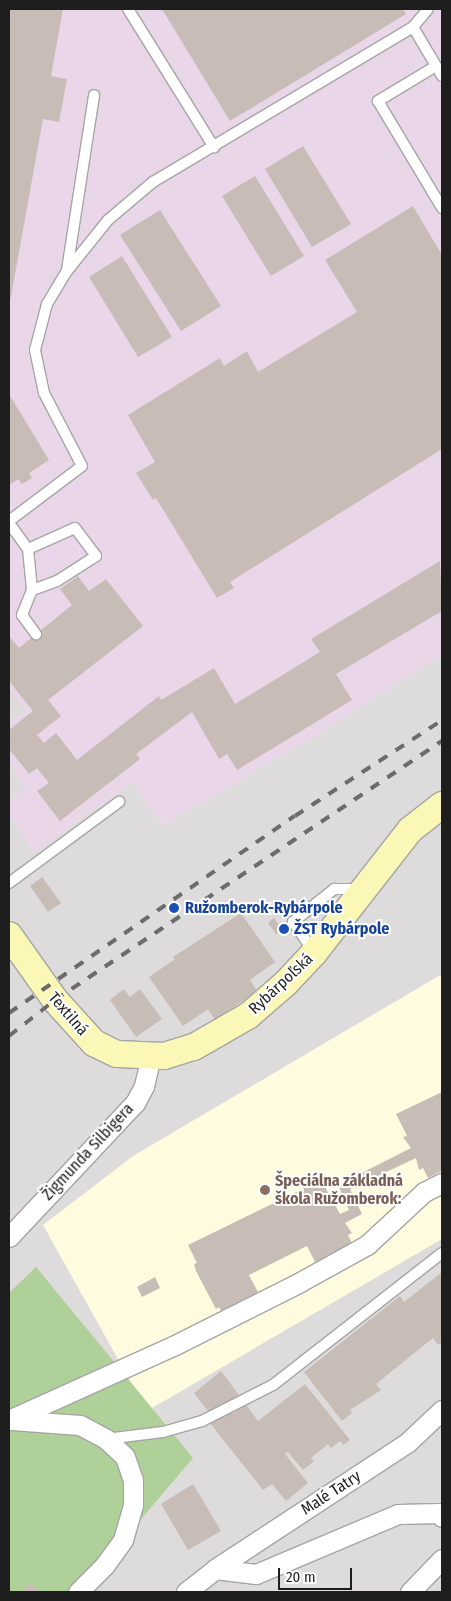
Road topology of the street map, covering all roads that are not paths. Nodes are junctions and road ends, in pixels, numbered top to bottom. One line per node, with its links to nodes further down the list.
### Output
1 (128, 9): 7 (lane)
2 (428, 9): 3 (lane)
3 (413, 27): 4 (lane); 7 (lane)
4 (436, 66): 5 (lane); 8 (lane)
5 (442, 76)
6 (94, 95): 9 (lane)
7 (214, 146): 9 (lane)
8 (442, 208)
9 (67, 271): 10 (lane)
10 (9, 522): 11 (lane)
11 (28, 549): 12 (lane); 12 (lane)
12 (32, 590): 13 (lane)
13 (36, 634)
14 (119, 802): 16 (lane)
15 (442, 805): 17 (street, Rybárpoľská)
16 (9, 883)
17 (364, 889): 19 (street, Rybárpoľská); 19 (lane)
18 (9, 935): 20 (street, Textilná)
19 (314, 953): 20 (street, Rybárpoľská)
20 (151, 1056): 22 (street, Žigmunda Silbigera)
21 (442, 1183): 25 (street)
22 (9, 1237)
23 (442, 1253): 26 (lane)
24 (442, 1410): 29 (street, Malé Tatry)
25 (9, 1420): 26 (street)
26 (106, 1439): 30 (street)
27 (442, 1517): 29 (street)
28 (442, 1559): 32 (street)
29 (215, 1570): 31 (street, Malé Tatry)
30 (78, 1592)
31 (186, 1592)
32 (410, 1592)

